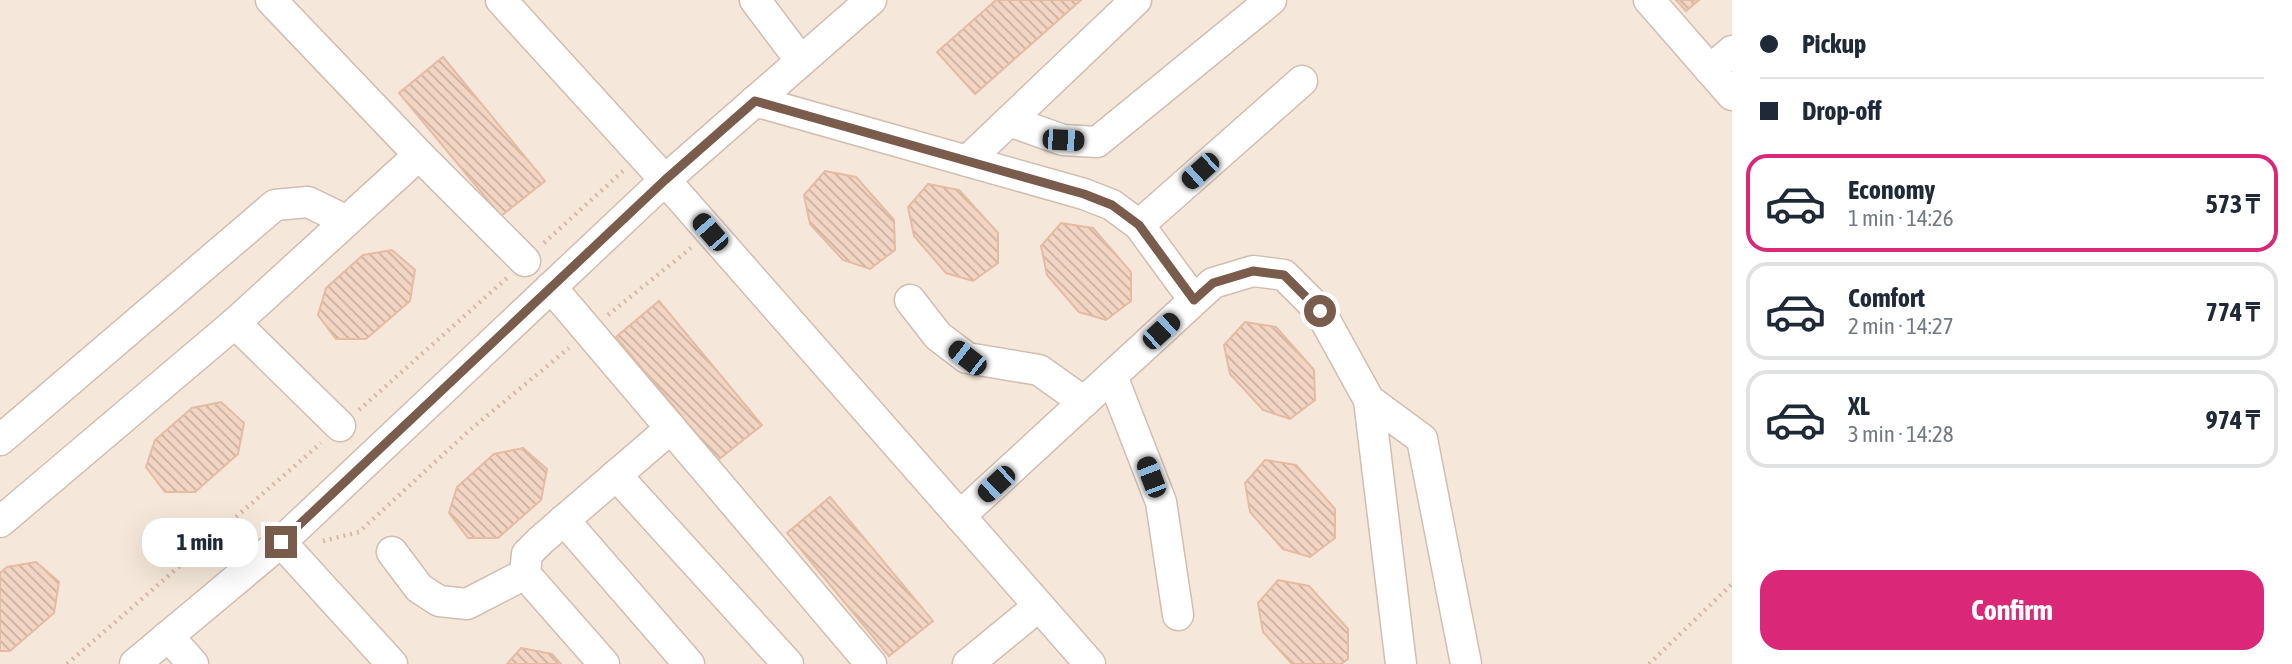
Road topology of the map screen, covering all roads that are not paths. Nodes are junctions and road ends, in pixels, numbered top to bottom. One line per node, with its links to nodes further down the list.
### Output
1 (271, 0): 14 (street)
2 (501, 0): 16 (street)
3 (755, 0): 9 (street)
4 (871, 0): 9 (street)
5 (1136, 0): 13 (street)
6 (1271, 0): 13 (street)
7 (1649, 0): 8 (street)
8 (1721, 60): 11 (street)
9 (801, 61): 12 (street)
10 (1302, 81): 18 (street)
11 (1732, 95)
12 (755, 101): 15 (street); 16 (street)
13 (1009, 121): 15 (street)
14 (419, 155): 17 (street); 19 (street)
15 (967, 161): 18 (street)
16 (665, 180): 20 (street); 31 (street)
17 (345, 220): 23 (street); 29 (street)
18 (1139, 225): 22 (street)
19 (524, 261)
20 (551, 287): 28 (street); 34 (street)
21 (911, 300): 26 (street)
22 (1194, 300): 24 (street); 25 (street)
23 (235, 323): 27 (street); 33 (street)
24 (1112, 376): 26 (street); 38 (street)
25 (1369, 400): 49 (street); 50 (street)
26 (1084, 402): 31 (street)
27 (340, 426)
28 (671, 428): 30 (street); 46 (street)
29 (0, 440)
30 (616, 475): 32 (street); 45 (street)
31 (960, 516): 37 (street)
32 (565, 520): 36 (street); 44 (street)
33 (0, 522)
34 (285, 546): 39 (street); 42 (street)
35 (392, 552): 36 (street)
36 (526, 574): 43 (street)
37 (1039, 606): 47 (street); 48 (street)
38 (1178, 615)
39 (168, 636): 40 (street); 41 (street)
40 (135, 664)
41 (193, 664)
42 (391, 664)
43 (604, 664)
44 (688, 664)
45 (788, 664)
46 (871, 664)
47 (968, 664)
48 (1090, 664)
49 (1401, 664)
50 (1466, 664)

